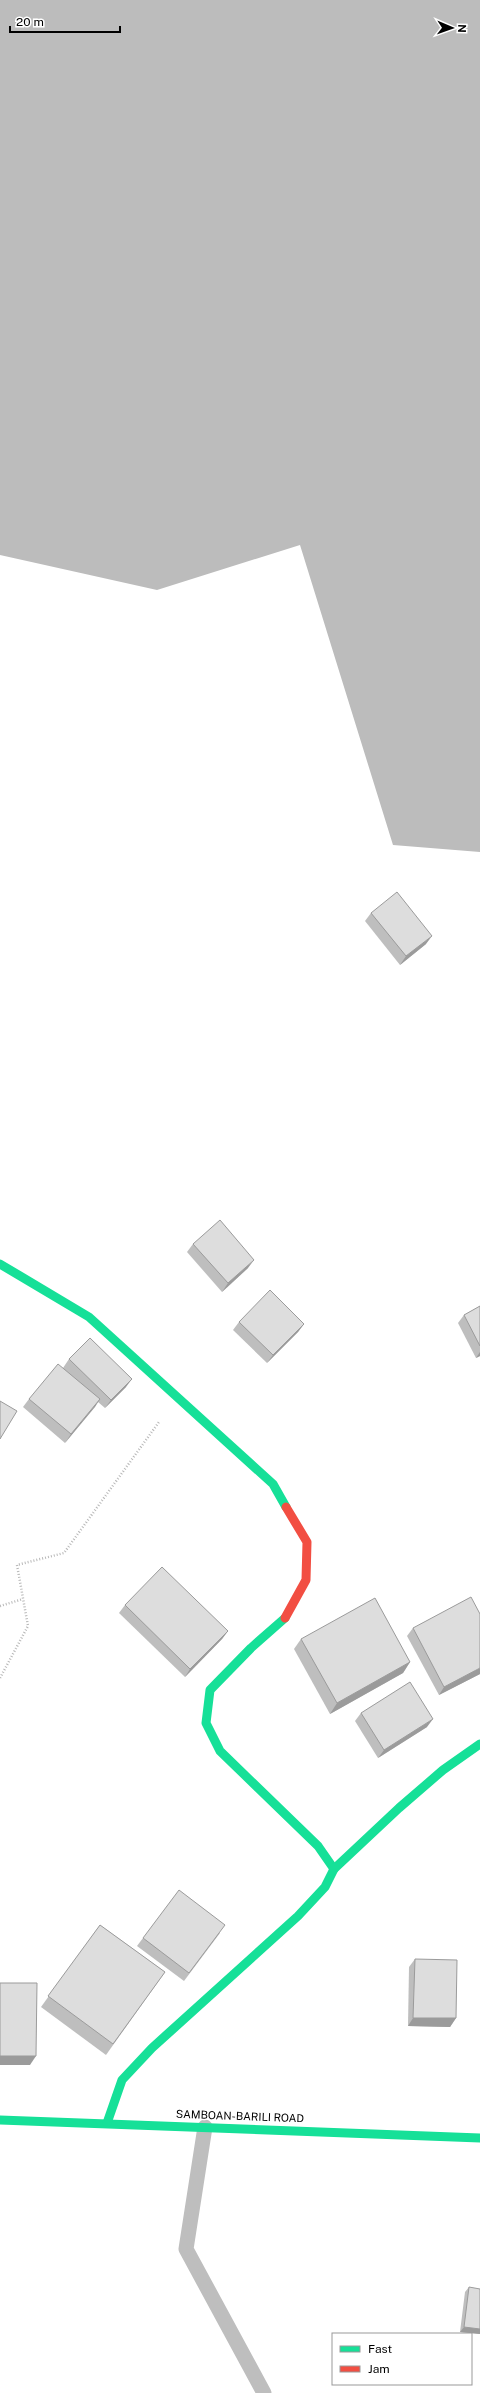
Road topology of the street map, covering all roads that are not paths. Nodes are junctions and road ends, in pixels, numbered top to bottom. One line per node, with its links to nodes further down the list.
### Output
1 (0, 1264): 3 (main road)
2 (480, 1744): 3 (main road)
3 (334, 1869): 5 (main road)
4 (0, 2120): 5 (main road, SAMBOAN-BARILI ROAD)
5 (107, 2123): 6 (main road, SAMBOAN-BARILI ROAD)
6 (205, 2127): 7 (main road, SAMBOAN-BARILI ROAD); 8 (lane)
7 (480, 2138)
8 (264, 2393)

